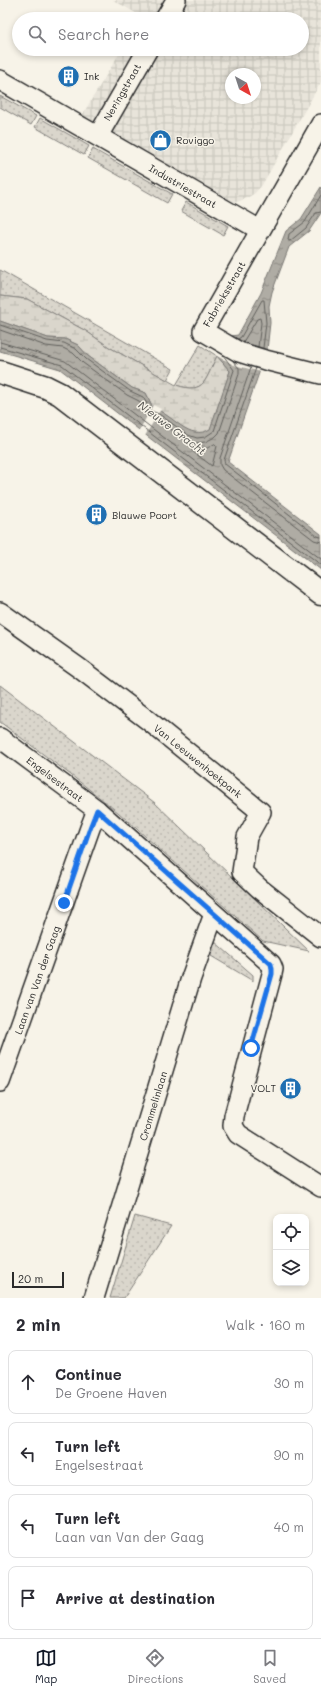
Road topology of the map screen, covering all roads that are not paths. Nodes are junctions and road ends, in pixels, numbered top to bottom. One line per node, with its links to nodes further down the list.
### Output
1 (176, 0): 2 (street)
2 (169, 12)
3 (144, 56): 6 (street, Neringstraat)
4 (0, 80): 6 (street, Industriestraat)
5 (321, 124): 7 (street)
6 (98, 136): 7 (street, Industriestraat)
7 (260, 230): 9 (street, Fabrieksstraat)
8 (0, 372): 10 (street)
9 (321, 374)
10 (321, 594)
11 (0, 612): 15 (street, Van Leeuwenhoekpark)
12 (0, 738): 13 (street, Engelsestraat)
13 (97, 810): 14 (street, Engelsestraat); 16 (street, Laan van Van der Gaag)
14 (214, 914): 17 (street, Engelsestraat); 18 (street, Crommelinlaan)
15 (321, 937)
16 (0, 1082)
17 (321, 1187)
18 (94, 1298)

